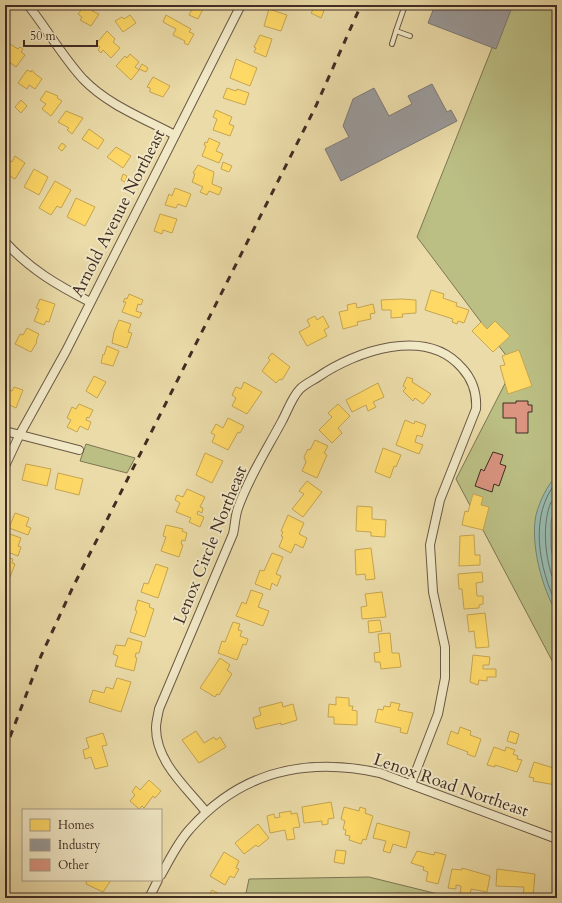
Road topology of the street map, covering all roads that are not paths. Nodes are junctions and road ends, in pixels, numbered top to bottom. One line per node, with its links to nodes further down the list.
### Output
1 (28, 5): 7 (street)
2 (241, 5): 7 (street, Arnold Avenue Northeast)
3 (405, 5): 4 (lane)
4 (396, 31): 5 (lane); 6 (lane)
5 (410, 36)
6 (392, 44)
7 (174, 135): 9 (street, Arnold Avenue Northeast)
8 (5, 242): 9 (street)
9 (90, 302): 11 (street, Arnold Avenue Northeast)
10 (5, 431): 11 (street)
11 (20, 434): 12 (street); 13 (street, Arnold Avenue Northeast)
12 (79, 450)
13 (5, 466)
14 (411, 784): 15 (street, Lenox Road Northeast); 15 (street, Lenox Circle Northeast); 16 (street, Lenox Road Northeast)
15 (206, 812): 17 (street, Lenox Road Northeast)
16 (557, 839)
17 (162, 873)
18 (158, 881): 19 (street)
19 (149, 898)

